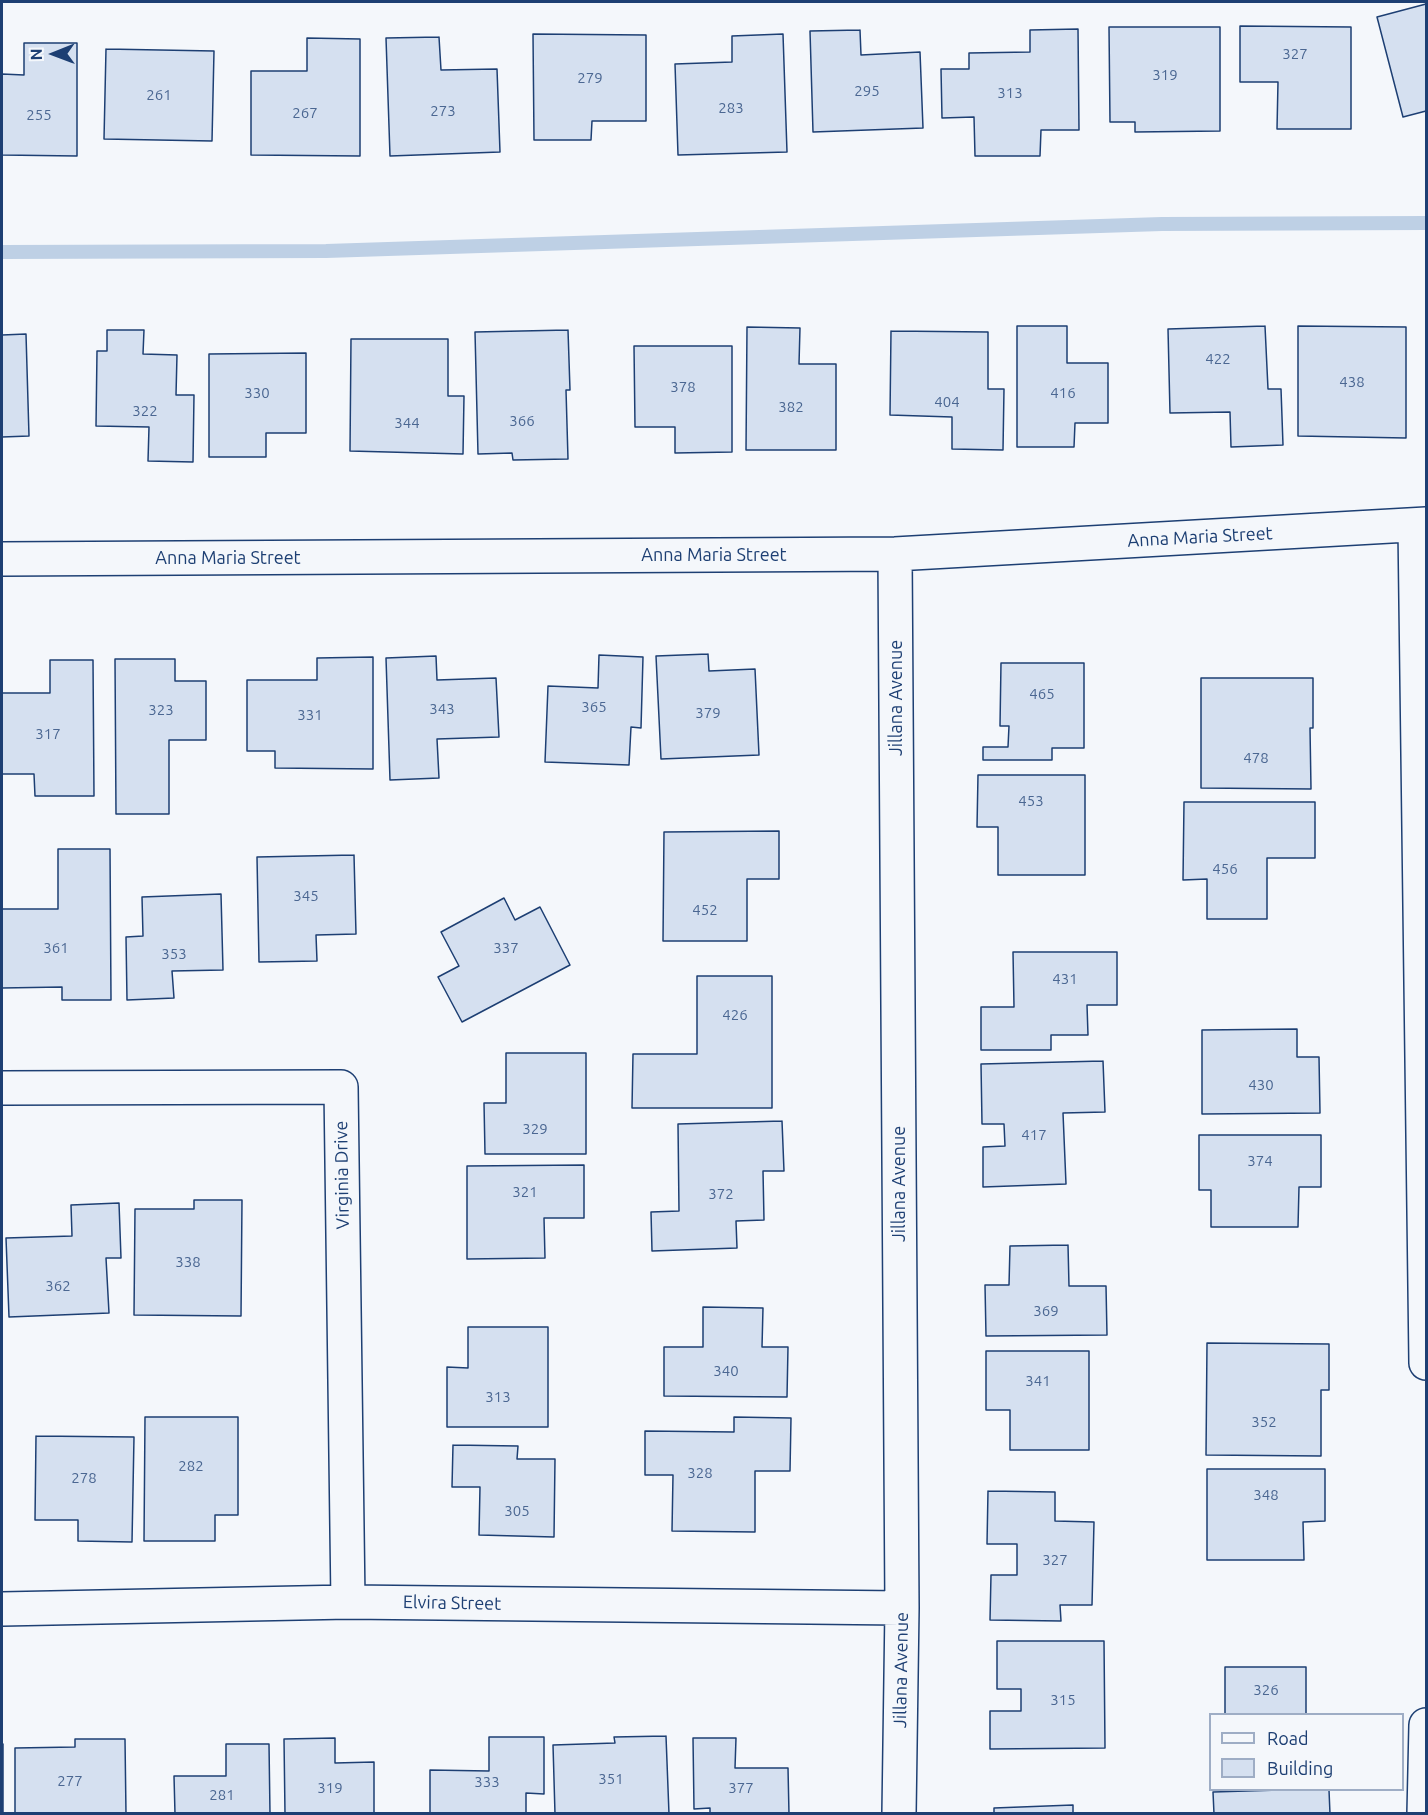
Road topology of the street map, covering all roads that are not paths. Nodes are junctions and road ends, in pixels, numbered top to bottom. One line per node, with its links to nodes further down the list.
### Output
1 (1421, 525): 2 (street, Anna Maria Street); 4 (street)
2 (895, 554): 3 (street, Anna Maria Street); 8 (street, Jillana Avenue)
3 (2, 559)
4 (1424, 1070): 6 (street)
5 (2, 1088): 7 (street, Virginia Drive)
6 (1426, 1363)
7 (348, 1602): 8 (street, Elvira Street); 9 (street, Elvira Street)
8 (902, 1608): 11 (street, Jillana Avenue)
9 (2, 1609)
10 (1426, 1725): 12 (street)
11 (898, 1814)
12 (1424, 1814)

